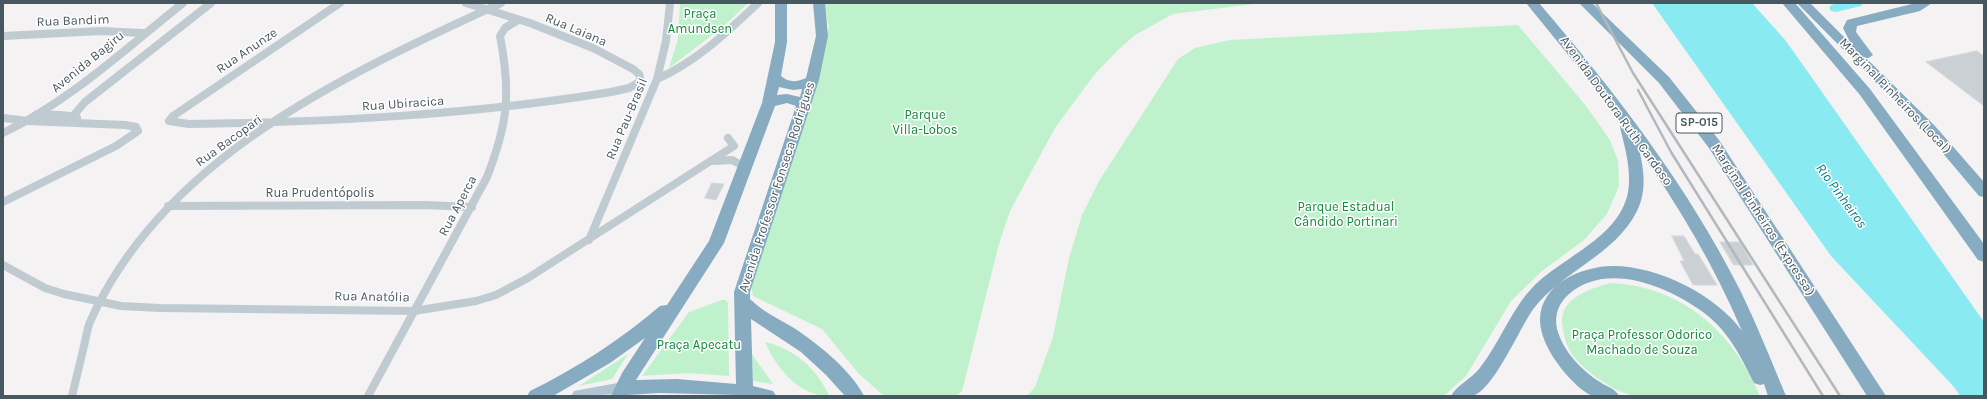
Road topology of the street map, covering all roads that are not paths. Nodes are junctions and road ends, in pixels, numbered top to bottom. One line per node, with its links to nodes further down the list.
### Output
1 (183, 3): 17 (street, Avenida Bagiru)
2 (211, 3): 28 (street)
3 (340, 3): 30 (street, Rua Anunze)
4 (466, 3): 15 (street, Rua Laiana)
5 (501, 3): 15 (street, Rua Bacopari)
6 (670, 3): 20 (street, Rua Pau-Brasil)
7 (758, 3): 20 (street)
8 (781, 3): 19 (highway)
9 (819, 3): 21 (highway, Avenida Professor Fonseca Rodrigues)
10 (1532, 3): 32 (highway, Avenida Doutora Ruth Cardoso)
11 (1585, 3): 64 (highway, Marginal Pinheiros (Expressa) / SP-015)
12 (1788, 3): 44 (highway)
13 (1803, 3): 34 (highway, Marginal Pinheiros (Local))
14 (1926, 3): 34 (highway)
15 (486, 9): 16 (street, Rua Laiana); 33 (street, Rua Bacopari)
16 (518, 20): 22 (street, Rua Laiana); 25 (street, Rua Aperca)
17 (143, 33): 18 (street, Rua Bandim); 26 (street, Avenida Bagiru)
18 (3, 36)
19 (775, 78): 21 (highway); 23 (highway)
20 (657, 79): 43 (street, Rua Pau-Brasil)
21 (812, 80): 24 (highway, Avenida Professor Fonseca Rodrigues)
22 (638, 85): 25 (street, Rua Ubiracica)
23 (769, 102): 24 (highway); 38 (highway)
24 (805, 104): 46 (highway, Avenida Professor Fonseca Rodrigues)
25 (508, 107): 33 (street, Rua Ubiracica); 42 (street, Rua Aperca)
26 (41, 114): 28 (street); 29 (street); 31 (street, Avenida Bagiru)
27 (3, 118): 29 (street)
28 (70, 119): 31 (street); 40 (street)
29 (15, 120): 31 (street)
30 (169, 120): 33 (street, Rua Ubiracica)
31 (28, 121): 35 (street, Avenida Bagiru)
32 (1626, 122): 60 (highway); 63 (highway, Avenida Doutora Ruth Cardoso)
33 (273, 123): 41 (street, Rua Bacopari)
34 (1930, 129): 39 (highway, Marginal Pinheiros (Local))
35 (3, 133)
36 (728, 138): 37 (street, Rua Anatólia)
37 (710, 162): 38 (street, Rua Anatólia); 43 (street, Rua Anatólia)
38 (745, 167): 47 (highway)
39 (1984, 192)
40 (3, 202)
41 (168, 206): 42 (street, Rua Prudentópolis); 48 (street, Rua Bacopari)
42 (472, 207): 49 (street, Rua Aperca)
43 (589, 240): 49 (street, Rua Anatólia)
44 (1984, 256)
45 (3, 265): 48 (street, Rua Anatólia)
46 (741, 300): 52 (highway, Avenida Professor Fonseca Rodrigues); 59 (highway)
47 (678, 301): 51 (highway); 55 (highway)
48 (100, 302): 49 (street, Rua Anatólia); 53 (street, Rua Bacopari)
49 (414, 311): 54 (street, Rua Aperca)
50 (680, 386): 51 (highway); 52 (highway); 57 (highway)
51 (621, 392): 56 (main road)
52 (745, 394): 58 (highway)
53 (72, 396)
54 (368, 396)
55 (536, 396)
56 (579, 396)
57 (658, 396)
58 (767, 396)
59 (855, 396)
60 (1460, 396)
61 (1610, 396): 62 (highway)
62 (1772, 396)
63 (1777, 396)
64 (1877, 396)

